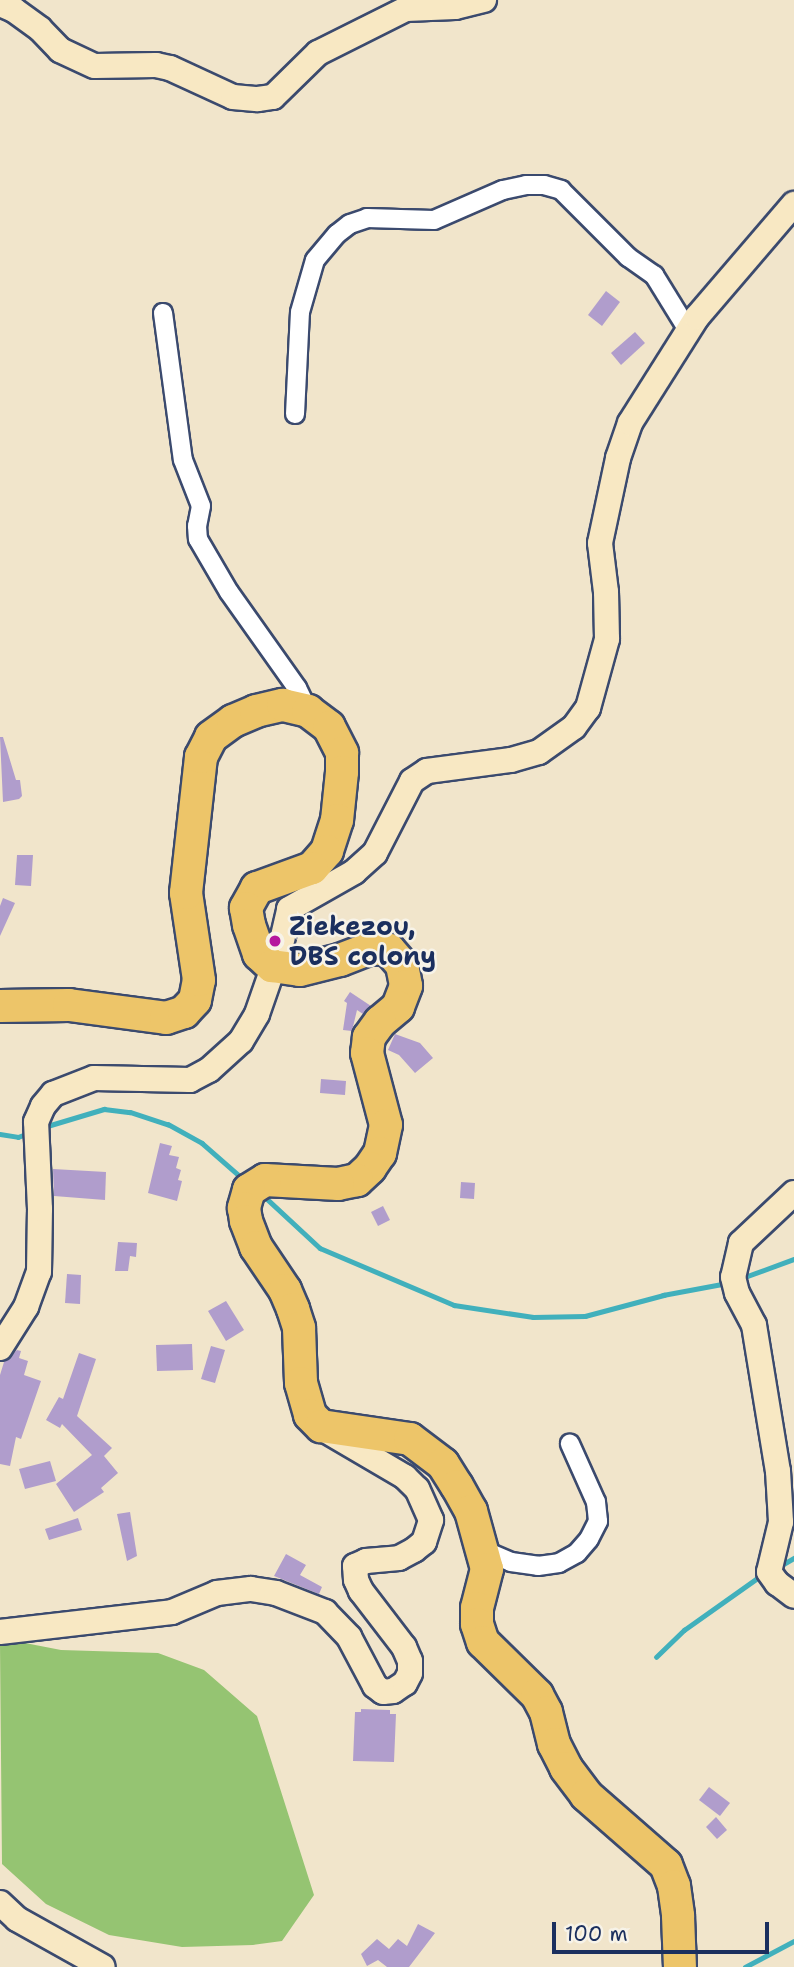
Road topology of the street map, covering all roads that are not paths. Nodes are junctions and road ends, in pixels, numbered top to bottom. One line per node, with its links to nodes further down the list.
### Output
1 (484, 0): 2 (street)
2 (0, 4)
3 (794, 204): 5 (street)
4 (163, 313): 7 (street)
5 (688, 330): 6 (street); 8 (street)
6 (295, 414)
7 (308, 711): 8 (highway); 9 (highway)
8 (272, 966): 11 (street); 12 (highway)
9 (0, 1006)
10 (794, 1193): 15 (street)
11 (0, 1348)
12 (321, 1426): 14 (highway); 16 (street)
13 (570, 1444): 14 (street)
14 (484, 1550): 19 (highway)
15 (794, 1596)
16 (0, 1632)
17 (0, 1903): 18 (street)
18 (103, 1967)
19 (680, 1967)

